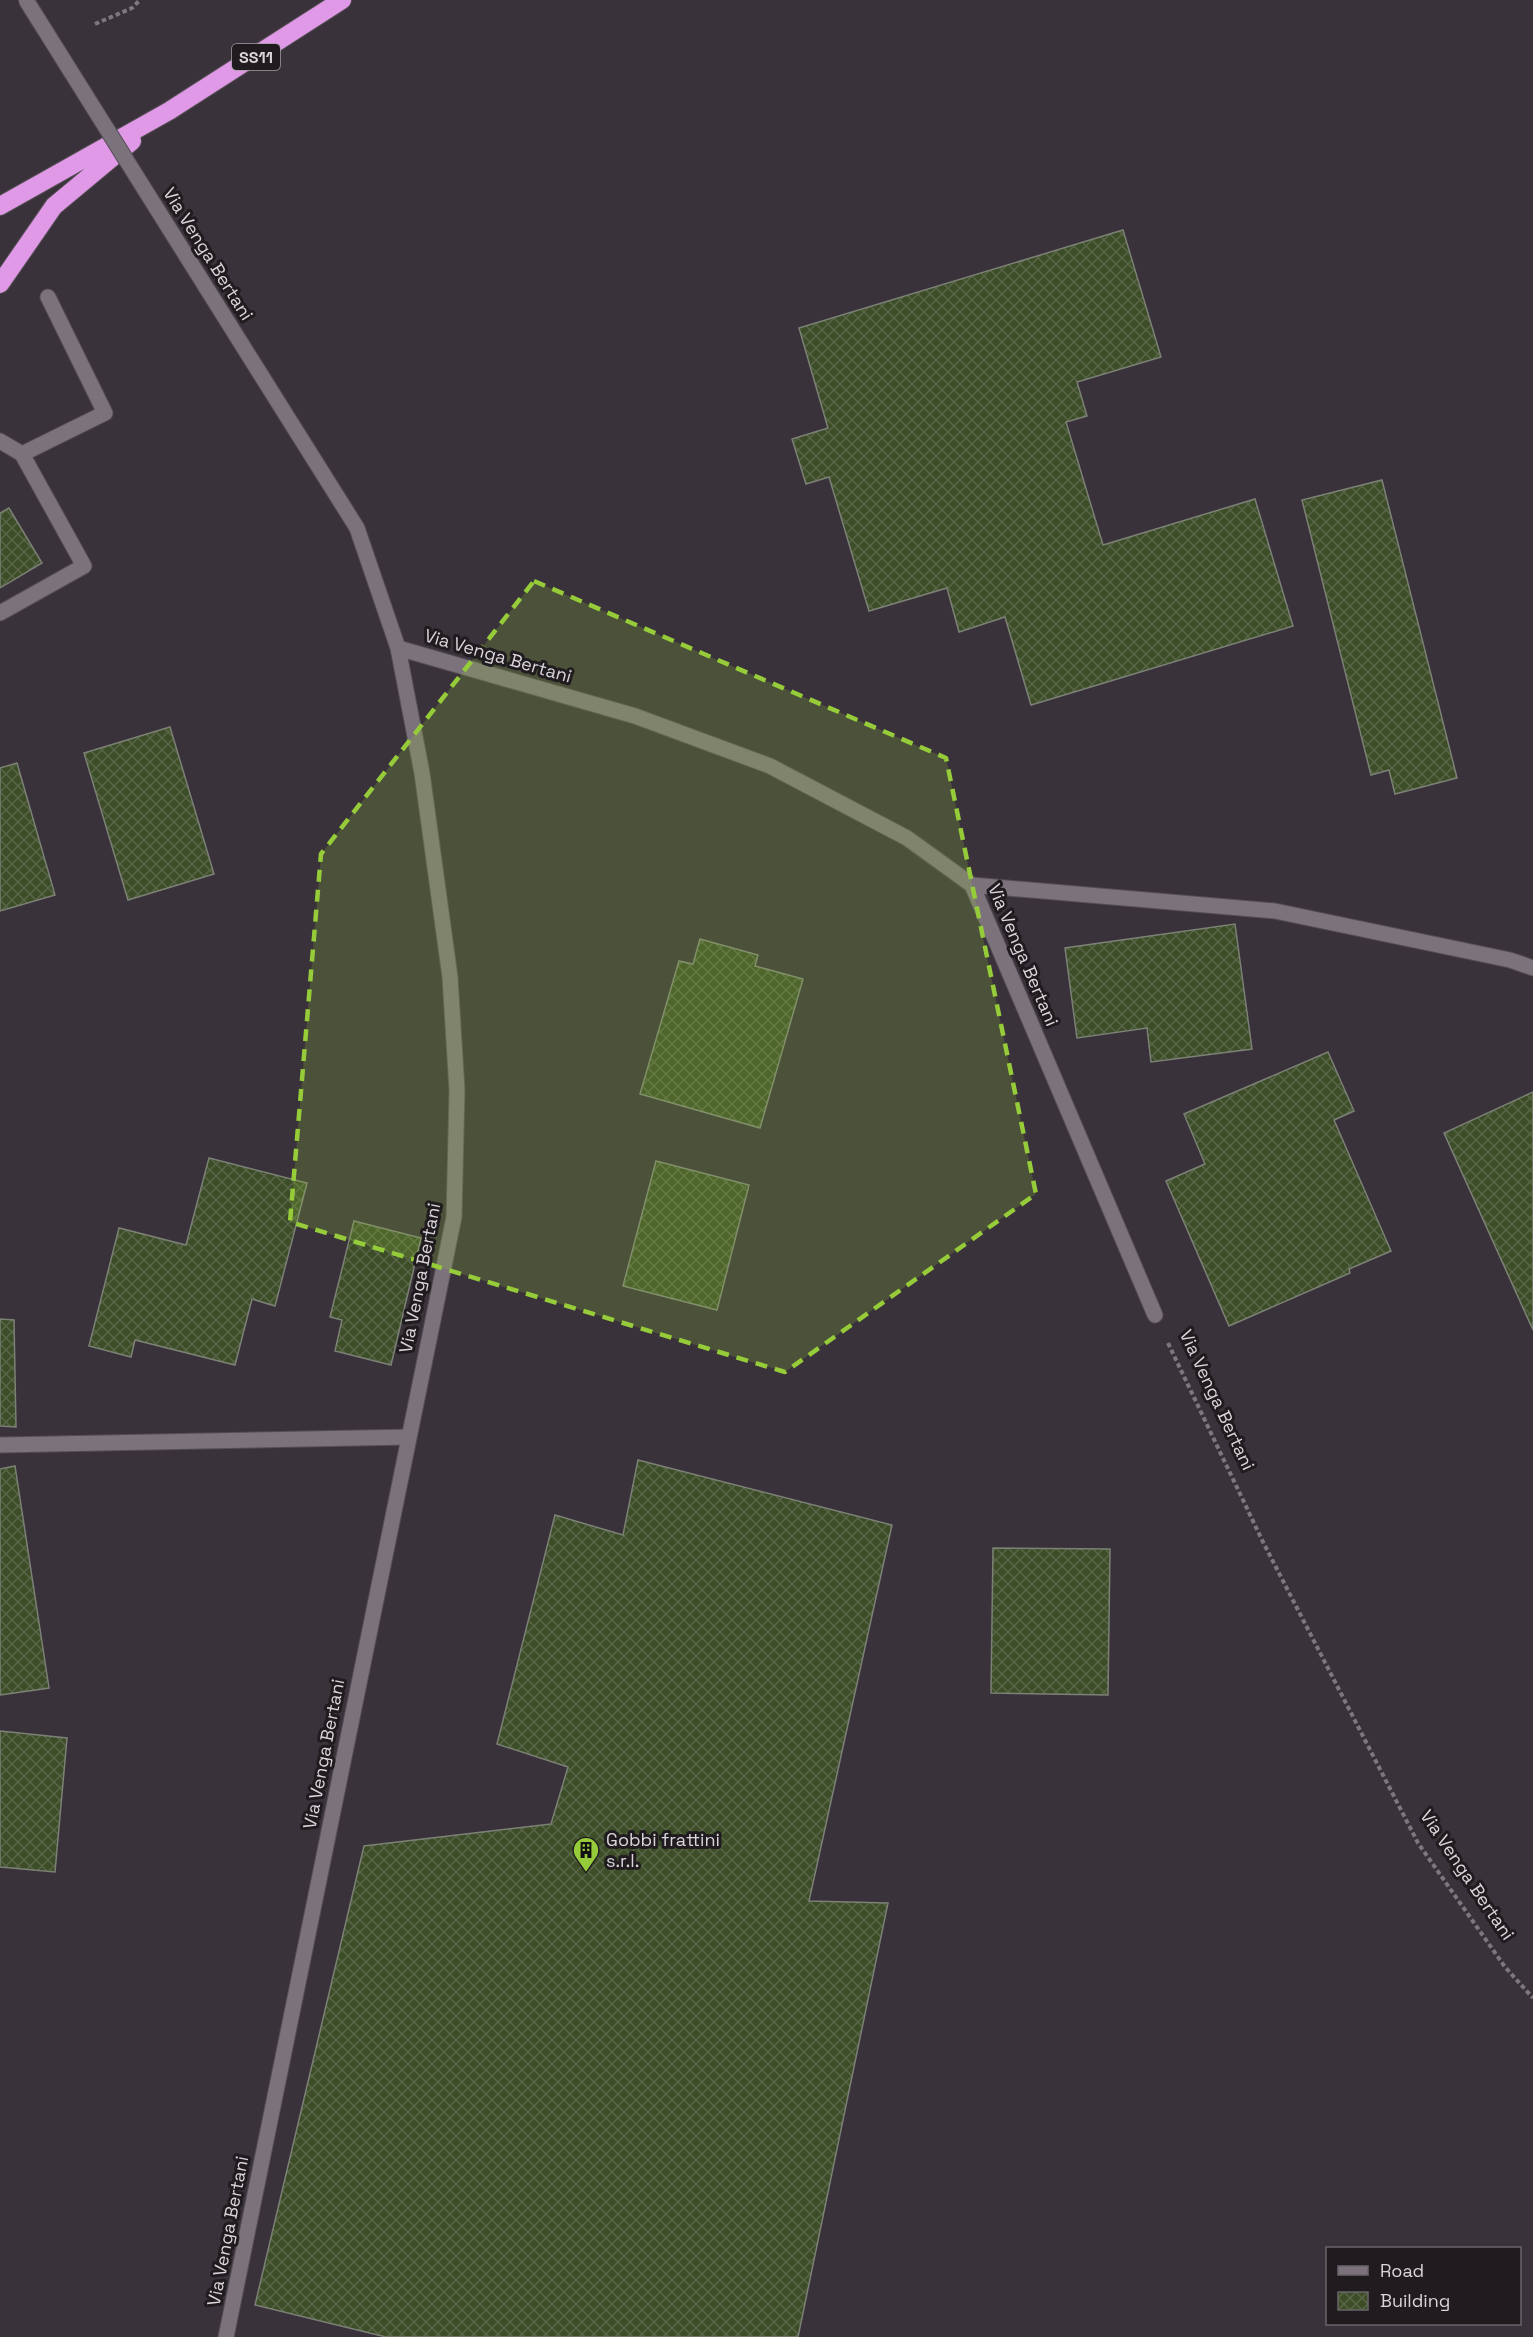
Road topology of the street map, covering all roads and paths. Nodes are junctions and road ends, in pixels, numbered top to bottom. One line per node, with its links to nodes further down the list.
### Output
1 (26, 0): 12 (street, Via Venga Bertani, bridge)
2 (140, 0): 4 (path)
3 (342, 0): 5 (highway, SS11)
4 (95, 24)
5 (169, 111): 6 (highway, SS11); 7 (highway)
6 (0, 206)
7 (0, 284)
8 (48, 297): 10 (street)
9 (0, 441): 10 (street)
10 (22, 454): 11 (street)
11 (0, 614)
12 (398, 648): 13 (street, Via Venga Bertani); 16 (street, Via Venga Bertani)
13 (972, 885): 14 (street); 15 (street, Via Venga Bertani)
14 (1533, 969)
15 (1155, 1315): 18 (path, Via Venga Bertani)
16 (409, 1437): 17 (street); 19 (street, Via Venga Bertani)
17 (0, 1445)
18 (1533, 1998)
19 (226, 2337)

